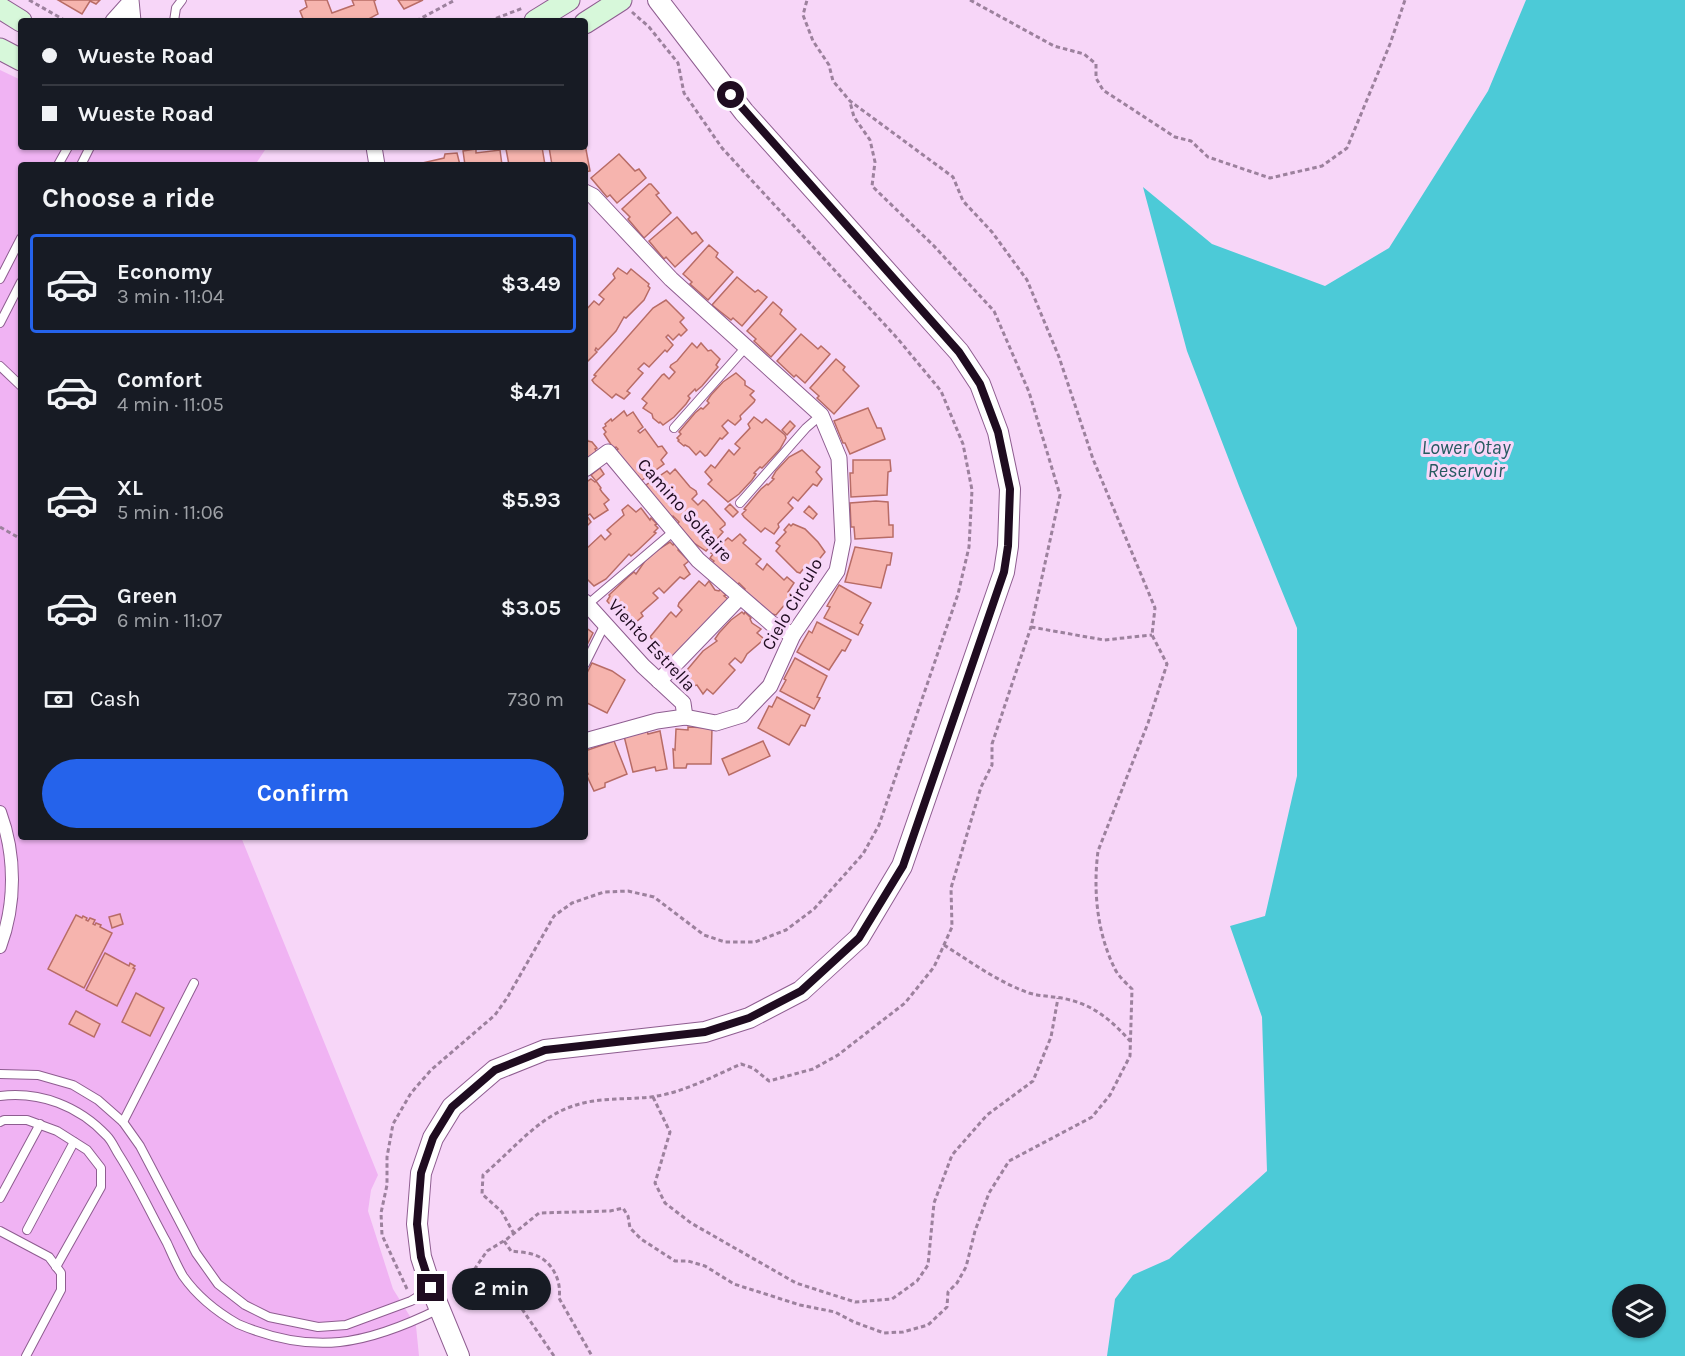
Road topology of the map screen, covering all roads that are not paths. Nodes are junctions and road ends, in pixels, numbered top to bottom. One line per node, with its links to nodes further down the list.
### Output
1 (182, 0): 10 (lane)
2 (569, 0): 7 (main road)
3 (620, 0): 12 (main road)
4 (658, 0): 50 (street)
5 (131, 1): 8 (street); 9 (street)
6 (0, 8): 11 (main road)
7 (533, 13)
8 (116, 18)
9 (133, 18)
10 (174, 18)
11 (18, 19)
12 (588, 21)
13 (0, 49): 14 (main road)
14 (18, 58)
15 (588, 194): 20 (street, Cielo Circulo)
16 (18, 244): 17 (lane)
17 (0, 279)
18 (18, 288): 19 (lane)
19 (0, 323)
20 (746, 347): 23 (street, Cielo Circulo); 24 (lane)
21 (0, 366): 22 (lane)
22 (18, 383)
23 (821, 415): 26 (lane); 32 (street, Cielo Circulo)
24 (674, 428)
25 (588, 467): 27 (street, Camino Soltaire)
26 (740, 503)
27 (674, 531): 28 (street, Camino Soltaire); 29 (lane)
28 (740, 597): 32 (street, Camino Soltaire); 34 (street)
29 (588, 602)
30 (588, 606): 31 (street, Viento Estrella)
31 (605, 624): 33 (lane); 34 (street, Viento Estrella)
32 (793, 634): 35 (street, Cielo Circulo)
33 (588, 658)
34 (659, 681): 35 (street, Viento Estrella)
35 (685, 717): 36 (street, Cielo Circulo)
36 (588, 740)
37 (0, 812): 38 (street)
38 (0, 947)
39 (194, 983): 43 (lane)
40 (0, 1074): 43 (lane)
41 (0, 1096): 51 (lane)
42 (0, 1122): 44 (lane)
43 (123, 1122): 50 (lane)
44 (40, 1124): 45 (lane); 46 (lane)
45 (74, 1142): 47 (lane); 49 (lane)
46 (0, 1198)
47 (27, 1230)
48 (0, 1231): 49 (lane)
49 (56, 1267): 52 (lane)
50 (431, 1288): 51 (street)
51 (440, 1309): 53 (street)
52 (26, 1356)
53 (459, 1356)

